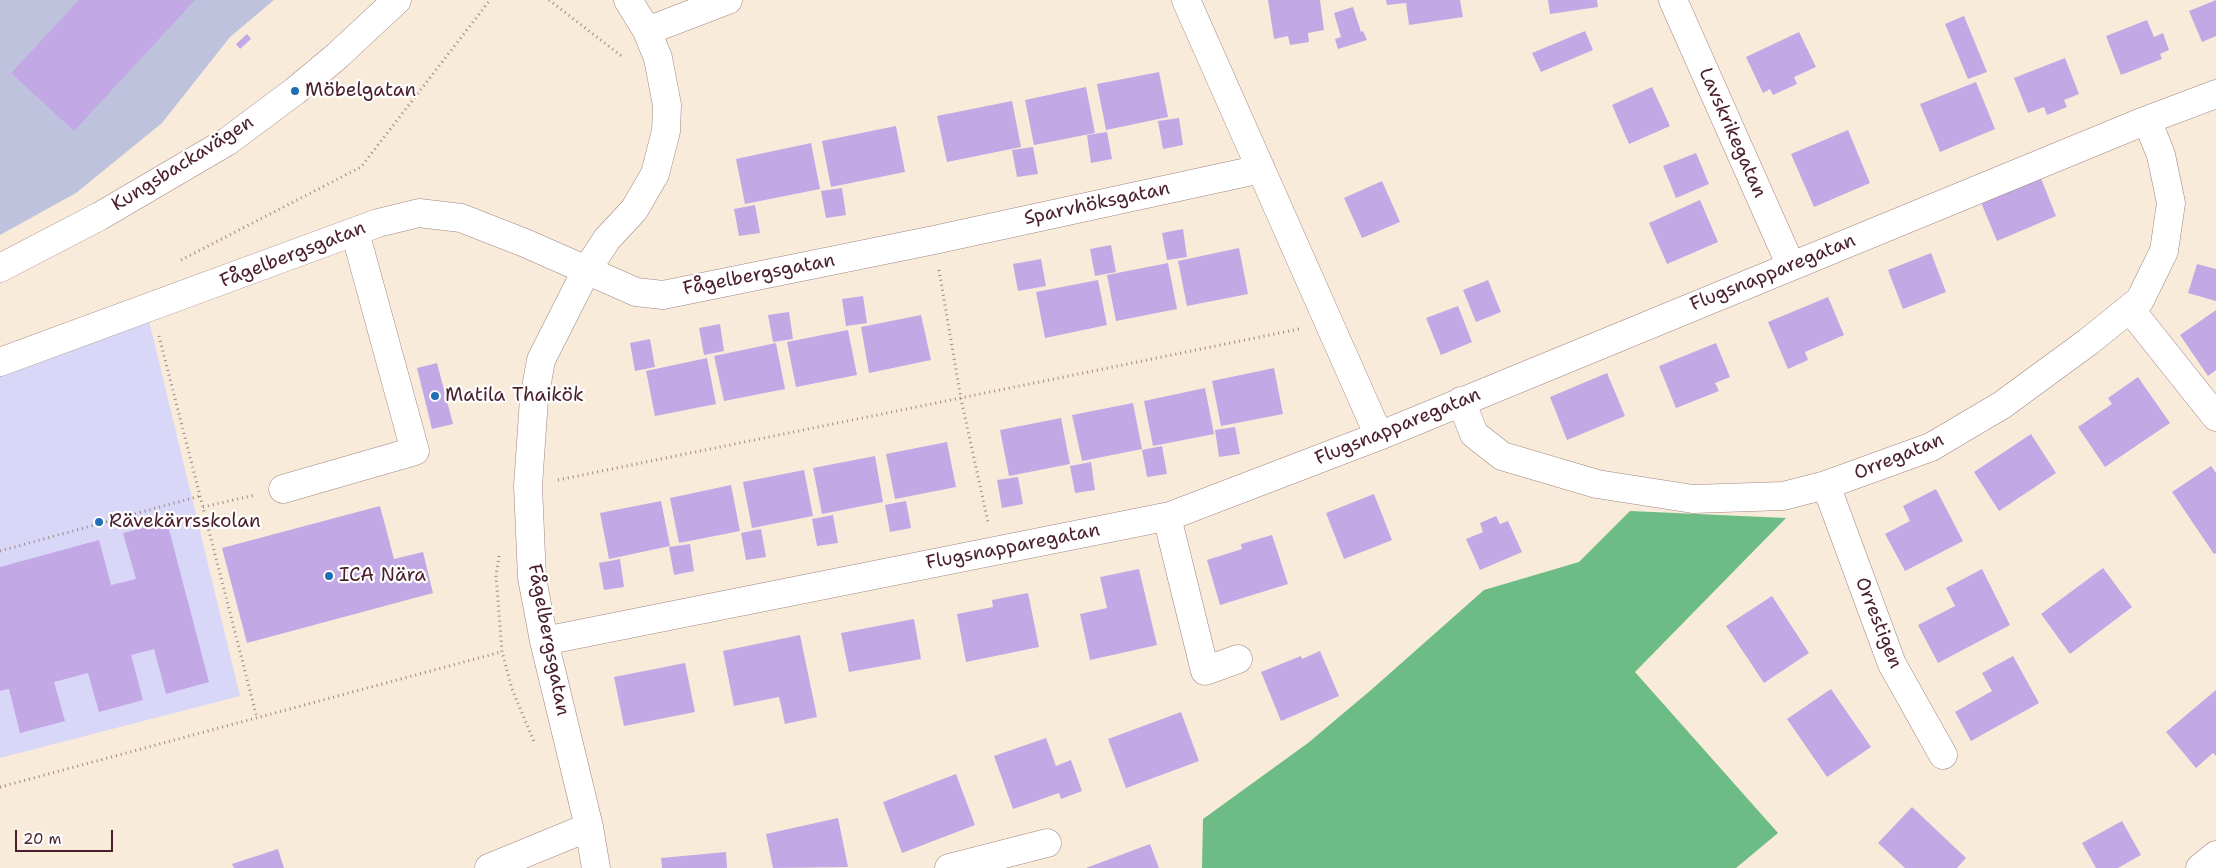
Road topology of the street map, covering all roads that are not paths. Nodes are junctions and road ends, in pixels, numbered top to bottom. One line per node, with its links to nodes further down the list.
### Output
1 (397, 0): 13 (street, Kungsbackavägen)
2 (628, 0): 6 (street, Fågelbergsgatan)
3 (728, 0): 6 (street)
4 (1186, 0): 9 (street)
5 (1673, 0): 12 (street, Lavskrikegatan)
6 (647, 31): 14 (street, Fågelbergsgatan)
7 (2216, 94): 8 (street, Flugsnapparegatan)
8 (2147, 120): 12 (street, Flugsnapparegatan); 15 (street, Orregatan)
9 (1261, 169): 11 (street, Sparvhöksgatan); 19 (street)
10 (355, 232): 14 (street, Fågelbergsgatan); 16 (street, Fågelbergsgatan); 21 (street)
11 (934, 240): 14 (street, Fågelbergsgatan)
12 (1790, 266): 17 (street, Flugsnapparegatan)
13 (0, 268)
14 (586, 271): 23 (street, Fågelbergsgatan)
15 (2130, 309): 18 (street); 20 (street, Orregatan)
16 (0, 362)
17 (1461, 401): 19 (street, Flugsnapparegatan); 20 (street, Orregatan)
18 (2216, 417)
19 (1379, 436): 22 (street, Flugsnapparegatan)
20 (1826, 485): 25 (street, Orrestigen)
21 (283, 488)
22 (1167, 517): 23 (street, Flugsnapparegatan); 24 (street)
23 (544, 641): 26 (street, Fågelbergsgatan)
24 (1238, 659)
25 (1943, 755)
26 (589, 827): 29 (street); 30 (street, Fågelbergsgatan)
27 (1047, 843): 31 (street)
28 (2216, 855): 32 (street)
29 (489, 868)
30 (596, 868)
31 (949, 868)
32 (2200, 868)

